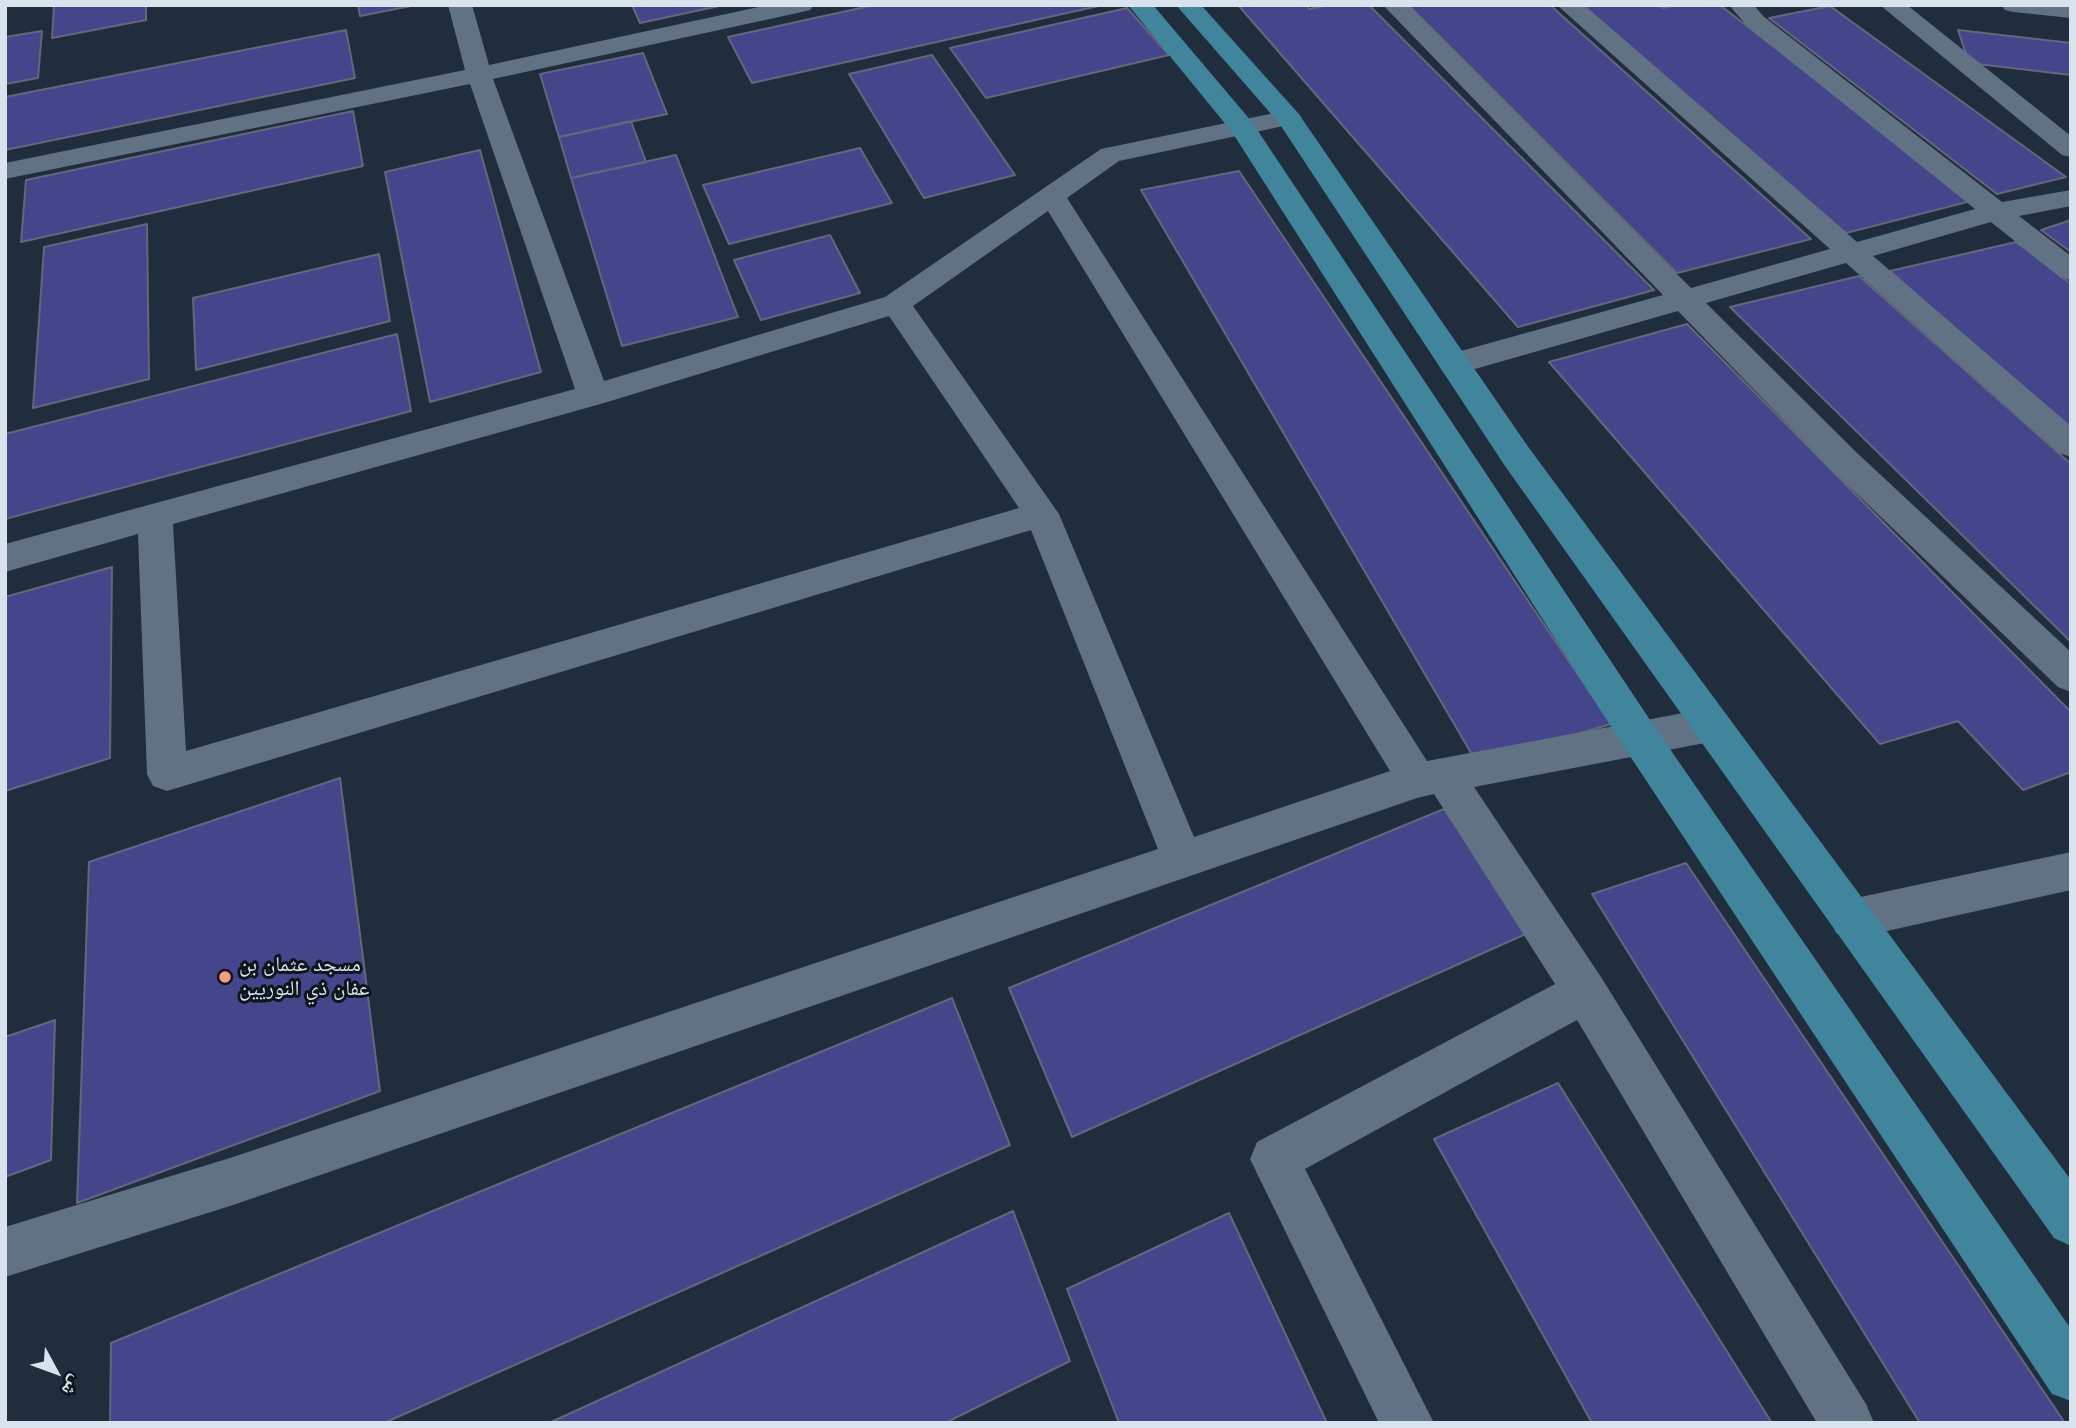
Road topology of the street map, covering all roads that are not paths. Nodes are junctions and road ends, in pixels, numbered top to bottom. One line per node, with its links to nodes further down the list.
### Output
1 (460, 5): 11 (street)
2 (802, 5): 11 (street)
3 (1140, 5): 13 (main road)
4 (1188, 5): 12 (main road)
5 (1395, 5): 21 (street)
6 (1569, 5): 19 (street)
7 (1741, 5): 18 (street)
8 (1892, 5): 14 (street)
9 (2013, 5): 10 (street)
10 (2071, 11)
11 (479, 75): 15 (street); 24 (street)
12 (1289, 118): 13 (street); 23 (main road)
13 (1243, 128): 16 (street); 31 (main road)
14 (2071, 149)
15 (5, 171)
16 (1052, 196): 22 (street); 32 (street)
17 (2071, 198): 18 (street)
18 (1995, 212): 19 (street); 20 (street)
19 (1851, 252): 21 (street); 25 (street)
20 (2071, 271)
21 (1683, 299): 23 (street); 29 (street)
22 (896, 304): 24 (street); 26 (street)
23 (1454, 364): 30 (main road)
24 (593, 396): 27 (street)
25 (2071, 445)
26 (1042, 514): 27 (street); 33 (street)
27 (155, 516): 28 (street)
28 (5, 558)
29 (2071, 676)
30 (1710, 725): 31 (street); 35 (main road)
31 (1640, 738): 32 (street); 39 (main road)
32 (1430, 778): 33 (street); 36 (street)
33 (1183, 860): 38 (street)
34 (2071, 871): 35 (street)
35 (1852, 919): 37 (main road)
36 (1585, 992): 40 (street); 41 (street)
37 (2071, 1221)
38 (5, 1252)
39 (2071, 1375)
40 (1407, 1423)
41 (1847, 1423)

